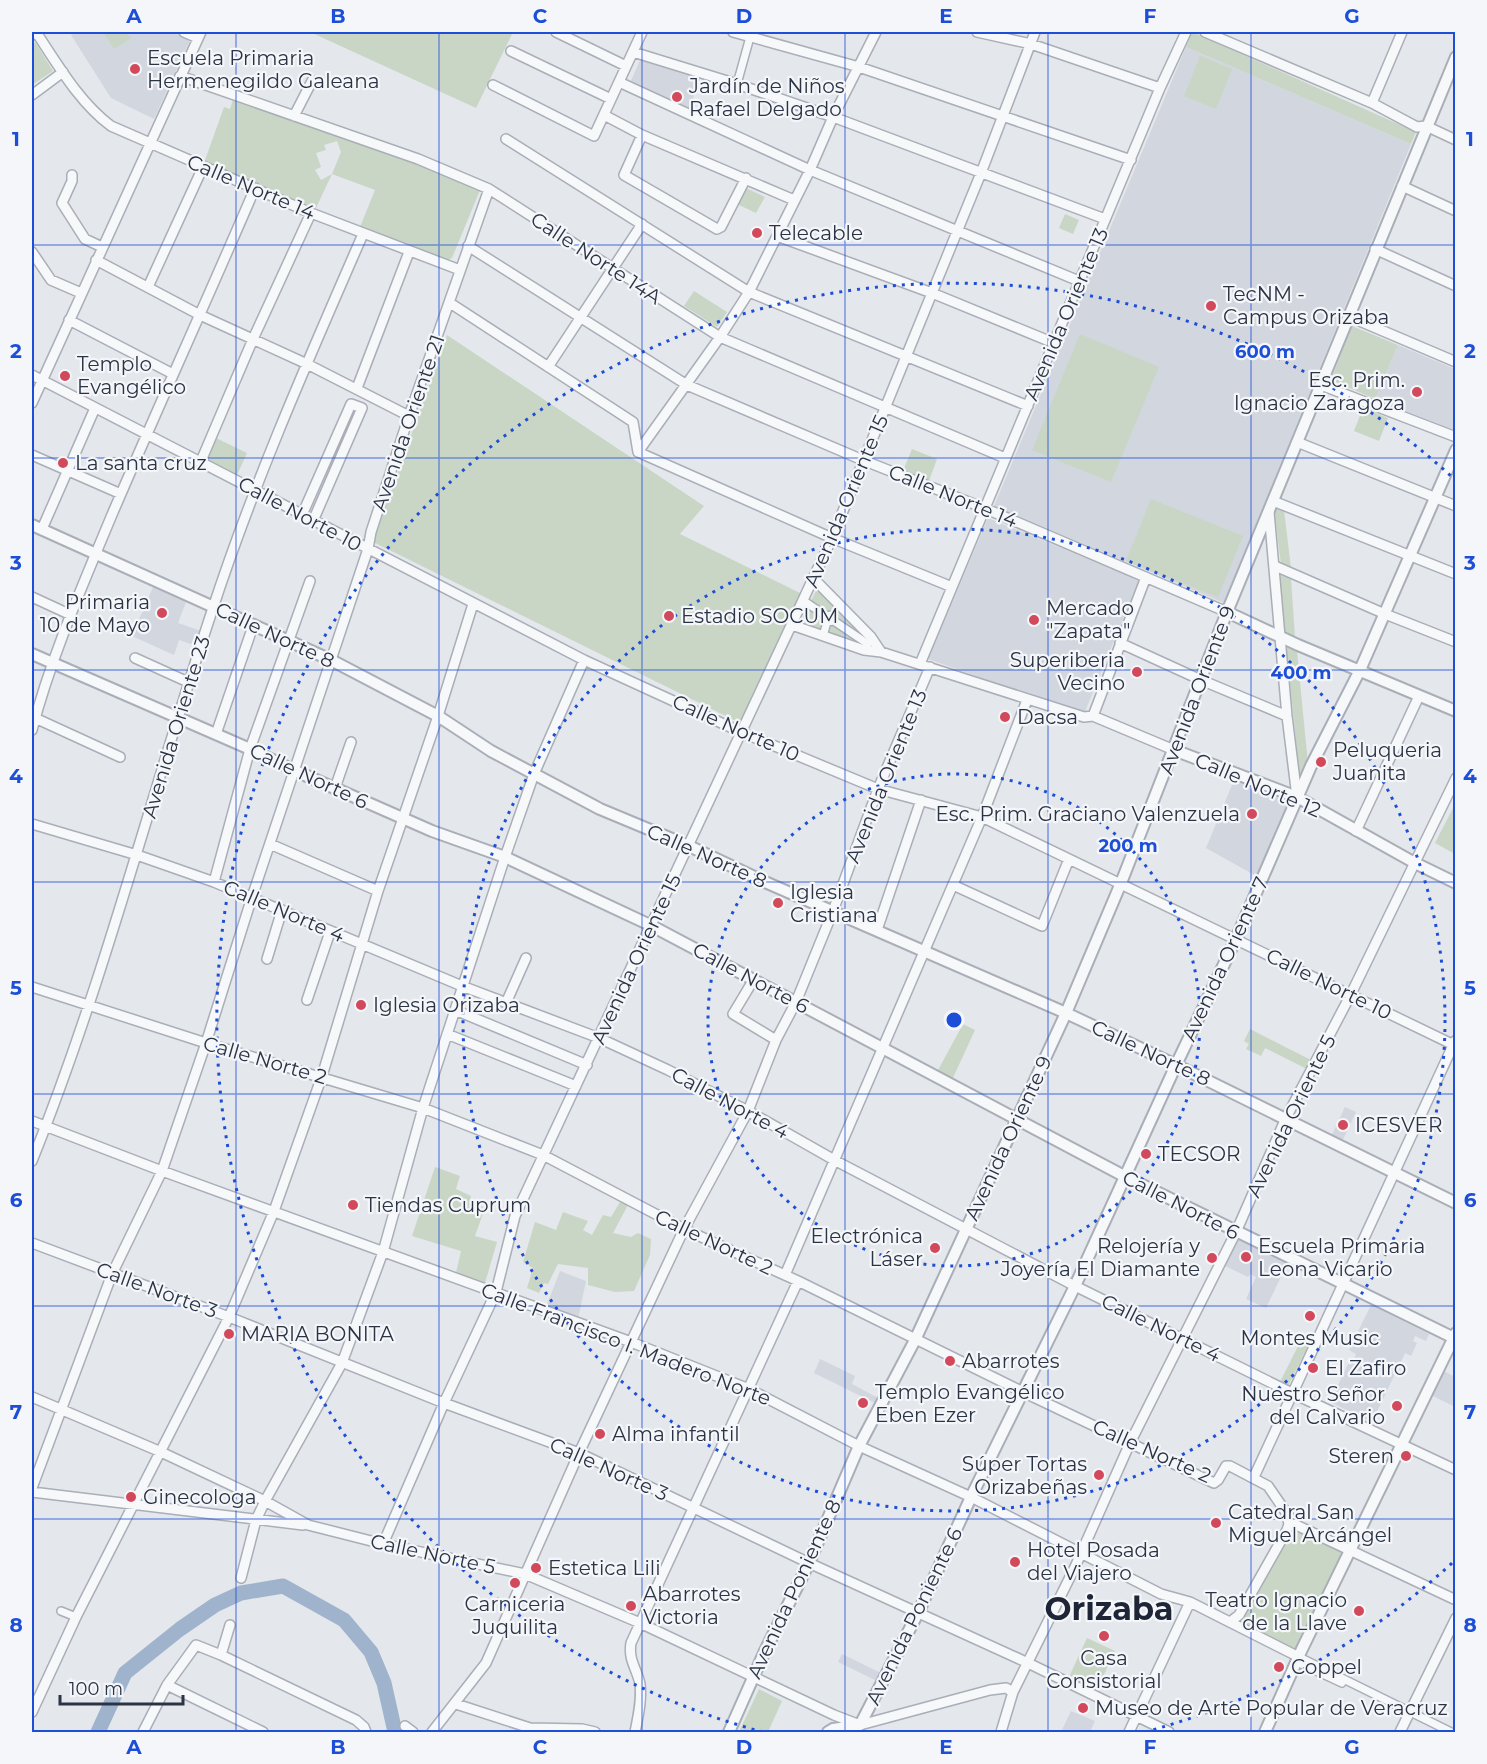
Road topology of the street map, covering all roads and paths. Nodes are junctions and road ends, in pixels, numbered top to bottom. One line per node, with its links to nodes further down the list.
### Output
1 (184, 32): 12 (street)
2 (556, 32): 19 (street)
3 (640, 32): 17 (street)
4 (733, 32): 14 (street)
5 (876, 32): 20 (street)
6 (977, 32): 15 (street)
7 (1035, 32): 15 (street, Avenida Oriente 15)
8 (1186, 32): 27 (street, Avenida Oriente 13)
9 (1205, 32): 13 (street)
10 (1402, 32): 30 (street)
11 (32, 35): 21 (street, Calle Norte 14)
12 (199, 35): 22 (street)
13 (1229, 36): 30 (street)
14 (750, 37): 20 (street); 25 (street)
15 (1030, 44): 27 (street); 31 (street, Avenida Oriente 15)
16 (511, 51): 29 (street)
17 (633, 52): 19 (street); 25 (street)
18 (1455, 57): 35 (street, Avenida Oriente 9)
19 (626, 66): 24 (street)
20 (859, 68): 31 (street); 34 (street)
21 (63, 72): 28 (street); 39 (street, Calle Norte 14)
22 (180, 76): 32 (street, Calle Norte 14A); 39 (street)
23 (312, 81): 32 (street)
24 (619, 82): 29 (street); 42 (street)
25 (737, 84): 34 (street)
26 (493, 85): 33 (street)
27 (1160, 88): 40 (street, Avenida Oriente 13)
28 (32, 95)
29 (611, 99): 33 (street)
30 (1372, 103): 35 (street)
31 (1002, 115): 40 (street); 43 (street, Avenida Oriente 15)
32 (294, 116): 48 (street, Calle Norte 14A)
33 (604, 116): 36 (street)
34 (834, 117): 42 (street); 43 (street)
35 (1426, 126): 38 (street); 46 (street, Avenida Oriente 9)
36 (642, 135): 45 (street); 45 (street)
37 (507, 139): 53 (street)
38 (1455, 140)
39 (150, 144): 41 (street, Calle Norte 14); 58 (street)
40 (1131, 160): 52 (street, Avenida Oriente 13)
41 (203, 167): 47 (street, Calle Norte 14); 67 (street)
42 (810, 170): 49 (street); 54 (street)
43 (981, 173): 52 (street); 54 (street, Avenida Oriente 15)
44 (72, 175): 58 (street)
45 (746, 178): 49 (street)
46 (1402, 186): 50 (street); 59 (street, Avenida Oriente 9)
47 (255, 188): 51 (street, Calle Norte 14); 72 (street)
48 (489, 189): 57 (street, Avenida Oriente 21); 63 (street, Calle Norte 14A)
49 (794, 200): 56 (street)
50 (1455, 212)
51 (311, 213): 55 (street, Calle Norte 14); 77 (street)
52 (1106, 219): 65 (street, Avenida Oriente 13)
53 (642, 225): 63 (street); 68 (street)
54 (957, 229): 65 (street); 70 (street, Avenida Oriente 15)
55 (363, 234): 61 (street, Calle Norte 14); 81 (street, Avenida Oriente 23)
56 (777, 236): 68 (street); 70 (street)
57 (468, 246): 64 (street, Avenida Oriente 21); 74 (street, Calle Norte 14)
58 (102, 247): 62 (street)
59 (1375, 249): 66 (street); 73 (street, Avenida Oriente 9)
60 (32, 252): 69 (street)
61 (409, 252): 64 (street, Calle Norte 14); 88 (street)
62 (96, 260): 67 (street); 69 (street)
63 (613, 269): 74 (street); 76 (street, Calle Norte 14A)
64 (460, 270): 71 (street, Avenida Oriente 21)
65 (1079, 281): 78 (street, Avenida Oriente 13)
66 (1455, 286)
67 (148, 287): 72 (street)
68 (748, 292): 76 (street); 79 (street)
69 (81, 293): 75 (street)
70 (932, 293): 78 (street); 79 (street, Avenida Oriente 15)
71 (450, 303): 82 (street); 93 (street, Avenida Oriente 21)
72 (200, 315): 77 (street); 83 (street)
73 (1348, 316): 80 (street); 87 (street, Avenida Oriente 9)
74 (581, 319): 82 (street); 86 (street, Calle Norte 14)
75 (69, 320): 83 (street); 85 (street)
76 (720, 337): 86 (street); 92 (street, Calle Norte 14A)
77 (253, 339): 81 (street); 103 (street)
78 (1054, 343): 90 (street, Avenida Oriente 13)
79 (906, 356): 90 (street); 92 (street, Avenida Oriente 15)
80 (1455, 362)
81 (307, 364): 88 (street); 106 (street, Avenida Oriente 23)
82 (548, 367): 98 (street)
83 (173, 374): 94 (street)
84 (32, 375): 85 (street, Calle Norte 10)
85 (42, 379): 89 (street); 91 (street, Calle Norte 10)
86 (687, 385): 98 (street); 104 (street, Calle Norte 14)
87 (1321, 385): 95 (street); 96 (street, Avenida Oriente 9)
88 (357, 388): 93 (street)
89 (32, 403)
90 (1028, 406): 102 (street, Avenida Oriente 13)
91 (95, 408): 94 (street, Calle Norte 10); 105 (street)
92 (886, 408): 102 (street, Calle Norte 14A); 104 (street, Avenida Oriente 15)
93 (409, 416): 117 (street, Avenida Oriente 21)
94 (147, 433): 103 (street, Calle Norte 10); 107 (street)
95 (1455, 437)
96 (1297, 442): 108 (street); 109 (street, Avenida Oriente 9)
97 (1455, 450): 108 (street, Avenida Oriente 7)
98 (638, 452): 116 (street)
99 (329, 453): 101 (street); 101 (street); 113 (street)
100 (32, 455): 105 (street)
101 (341, 457): 114 (street)
102 (1005, 458): 111 (street, Avenida Oriente 13)
103 (201, 461): 106 (street, Calle Norte 10)
104 (865, 461): 111 (street, Calle Norte 14); 116 (street, Avenida Oriente 15)
105 (66, 471): 107 (street); 115 (street)
106 (256, 490): 113 (street, Calle Norte 10); 130 (street, Avenida Oriente 23)
107 (121, 494): 118 (street)
108 (1435, 498): 110 (street); 119 (street, Avenida Oriente 7)
109 (1274, 501): 112 (street, Avenida Oriente 9); 119 (street)
110 (1455, 506)
111 (984, 508): 122 (street, Calle Norte 14); 125 (street, Avenida Oriente 13)
112 (1269, 512): 120 (street); 131 (street, Avenida Oriente 9)
113 (302, 515): 114 (street, Calle Norte 10)
114 (313, 521): 117 (street, Calle Norte 10)
115 (37, 527): 118 (street, Calle Norte 8)
116 (832, 538): 123 (street, Avenida Oriente 15); 125 (street)
117 (368, 549): 128 (street, Calle Norte 10); 145 (street, Avenida Oriente 21)
118 (96, 554): 130 (street, Calle Norte 8); 133 (street)
119 (1409, 556): 121 (street); 132 (street, Avenida Oriente 7)
120 (1275, 566): 132 (street); 138 (street)
121 (1455, 574)
122 (1146, 577): 131 (street, Calle Norte 14); 141 (street)
123 (814, 579): 127 (street, Avenida Oriente 15); 129 (street, Calle Norte 12)
124 (310, 581): 139 (street)
125 (951, 587): 148 (street, Avenida Oriente 13)
126 (32, 597): 133 (street)
127 (804, 600): 134 (street); 135 (street, Avenida Oriente 15)
128 (473, 604): 146 (street, Calle Norte 10); 156 (street)
129 (841, 606): 134 (street); 142 (street, Calle Norte 12)
130 (213, 607): 136 (street, Calle Norte 8); 152 (street, Avenida Oriente 23)
131 (1227, 612): 138 (street, Calle Norte 14); 151 (street, Avenida Oriente 9)
132 (1385, 614): 140 (street); 150 (street, Avenida Oriente 7)
133 (71, 615): 147 (street)
134 (830, 618): 137 (street); 142 (street)
135 (792, 625): 137 (street); 162 (street, Avenida Oriente 15)
136 (253, 626): 139 (street, Calle Norte 8); 163 (street)
137 (823, 636): 142 (street)
138 (1282, 637): 150 (street, Calle Norte 14); 157 (street)
139 (288, 642): 145 (street, Calle Norte 8); 165 (street)
140 (1455, 642)
141 (1120, 643): 151 (street); 159 (street)
142 (868, 644): 148 (street, Calle Norte 12)
143 (32, 654): 147 (street, Calle Norte 6)
144 (135, 658): 152 (street)
145 (331, 660): 156 (street, Calle Norte 8); 168 (street, Avenida Oriente 21)
146 (584, 660): 162 (street, Calle Norte 10); 169 (street)
147 (52, 663): 158 (street, Calle Norte 6); 160 (street)
148 (920, 664): 149 (street, Calle Norte 12)
149 (930, 667): 154 (street, Calle Norte 12); 172 (street, Avenida Oriente 13)
150 (1360, 670): 153 (street, Calle Norte 14); 173 (street, Avenida Oriente 7)
151 (1201, 680): 157 (street); 166 (street, Avenida Oriente 9)
152 (188, 682): 158 (street, Avenida Oriente 23)
153 (1419, 696): 155 (street, Calle Norte 14); 178 (street)
154 (1027, 700): 159 (street, Calle Norte 12); 175 (street)
155 (1455, 711)
156 (438, 716): 169 (street, Calle Norte 8); 176 (street)
157 (1287, 716): 173 (street)
158 (177, 717): 163 (street, Calle Norte 6); 181 (street, Avenida Oriente 23)
159 (1093, 717): 166 (street, Calle Norte 12)
160 (35, 718): 161 (street); 167 (street)
161 (32, 730)
162 (741, 732): 172 (street, Calle Norte 10); 180 (street, Avenida Oriente 15)
163 (216, 734): 165 (street, Calle Norte 6)
164 (351, 742): 171 (street)
165 (250, 749): 168 (street, Calle Norte 6); 185 (street)
166 (1174, 750): 173 (street, Calle Norte 12); 186 (street, Avenida Oriente 9)
167 (120, 757)
168 (295, 771): 171 (street, Calle Norte 6); 179 (street, Avenida Oriente 21)
169 (534, 774): 180 (street, Calle Norte 8); 182 (street)
170 (1455, 778): 184 (street, Avenida Oriente 5)
171 (335, 788): 176 (street, Calle Norte 6)
172 (878, 789): 174 (street, Calle Norte 10); 192 (street, Avenida Oriente 13)
173 (1297, 797): 178 (street, Calle Norte 12); 196 (street, Avenida Oriente 7)
174 (921, 800): 175 (street, Calle Norte 10); 194 (street)
175 (982, 817): 183 (street, Calle Norte 10); 188 (street)
176 (403, 819): 182 (street, Calle Norte 6); 189 (street)
177 (32, 824): 181 (street, Calle Norte 4)
178 (1356, 831): 184 (street, Calle Norte 12)
179 (270, 844): 189 (street); 190 (street, Avenida Oriente 21)
180 (688, 846): 192 (street, Calle Norte 8); 193 (street, Avenida Oriente 15)
181 (137, 855): 185 (street, Calle Norte 4); 208 (street, Avenida Oriente 23)
182 (505, 857): 193 (street, Calle Norte 6); 202 (street)
183 (1069, 859): 186 (street, Calle Norte 10); 188 (street)
184 (1415, 863): 187 (street, Calle Norte 12); 204 (street, Avenida Oriente 5)
185 (214, 882): 190 (street, Calle Norte 4)
186 (1121, 883): 196 (street, Calle Norte 10); 210 (street, Avenida Oriente 9)
187 (1455, 883)
188 (953, 885): 198 (street)
189 (378, 891): 197 (street)
190 (252, 897): 191 (street, Calle Norte 4); 214 (street, Avenida Oriente 21)
191 (282, 910): 195 (street, Calle Norte 4); 200 (street)
192 (833, 911): 194 (street, Calle Norte 8); 206 (street, Avenida Oriente 13)
193 (651, 925): 201 (street, Calle Norte 6); 212 (street, Avenida Oriente 15)
194 (877, 930): 198 (street, Calle Norte 8)
195 (330, 932): 197 (street, Calle Norte 4); 205 (street)
196 (1236, 939): 204 (street, Calle Norte 10); 218 (street, Avenida Oriente 7)
197 (363, 944): 202 (street, Calle Norte 4); 219 (street)
198 (925, 950): 210 (street, Calle Norte 8); 216 (street)
199 (526, 958): 207 (street)
200 (267, 959)
201 (753, 979): 206 (street, Calle Norte 6); 213 (street)
202 (462, 986): 207 (street, Calle Norte 4); 209 (street)
203 (32, 987): 208 (street, Calle Norte 2)
204 (1351, 994): 215 (street, Calle Norte 10); 223 (street, Avenida Oriente 5)
205 (307, 1000)
206 (796, 1002): 213 (street, Avenida Oriente 13); 216 (street, Calle Norte 6)
207 (506, 1003): 212 (street, Calle Norte 4)
208 (88, 1006): 214 (street, Calle Norte 2); 226 (street, Avenida Oriente 23)
209 (455, 1010): 211 (street); 217 (street)
210 (1066, 1013): 218 (street, Calle Norte 8); 225 (street, Avenida Oriente 9)
211 (447, 1034): 220 (street); 221 (street)
212 (599, 1038): 217 (street, Avenida Oriente 15); 222 (street, Calle Norte 4)
213 (776, 1040): 222 (street, Avenida Oriente 13)
214 (206, 1043): 219 (street, Calle Norte 2); 230 (street, Avenida Oriente 21)
215 (1455, 1043): 231 (street)
216 (884, 1048): 225 (street, Calle Norte 6); 229 (street)
217 (587, 1065): 220 (street, Avenida Oriente 15)
218 (1176, 1065): 223 (street, Calle Norte 8); 232 (street, Avenida Oriente 7)
219 (322, 1076): 221 (street, Calle Norte 2); 234 (street)
220 (576, 1086): 227 (street, Avenida Oriente 15)
221 (423, 1108): 227 (street, Calle Norte 2); 239 (street)
222 (748, 1111): 229 (street, Calle Norte 4); 235 (street, Avenida Oriente 13)
223 (1286, 1118): 231 (street, Calle Norte 8); 237 (street, Avenida Oriente 5)
224 (32, 1120): 226 (street, Calle Francisco I. Madero Norte)
225 (1017, 1121): 232 (street, Calle Norte 6); 236 (street, Avenida Oriente 9)
226 (46, 1126): 228 (street, Avenida Oriente 23); 230 (street, Calle Francisco I. Madero Norte)
227 (543, 1155): 235 (street, Calle Norte 2); 245 (street, Avenida Oriente 15)
228 (32, 1161)
229 (836, 1161): 236 (street, Calle Norte 4); 241 (street)
230 (162, 1171): 234 (street, Calle Francisco I. Madero Norte); 240 (street, Avenida Oriente 21)
231 (1395, 1172): 233 (street, Calle Norte 8); 243 (street)
232 (1124, 1176): 237 (street, Calle Norte 6); 244 (street, Avenida Oriente 7)
233 (1455, 1203)
234 (274, 1212): 239 (street, Calle Francisco I. Madero Norte); 246 (street)
235 (684, 1229): 241 (street, Calle Norte 2); 250 (street, Avenida Oriente 13)
236 (966, 1231): 244 (street, Calle Norte 4); 249 (street, Avenida Oriente 9)
237 (1236, 1232): 243 (street, Calle Norte 6); 247 (street, Avenida Oriente 5)
238 (32, 1243): 240 (street, Calle Norte 3)
239 (383, 1252): 245 (street, Calle Francisco I. Madero Norte); 251 (street)
240 (112, 1274): 246 (street, Calle Norte 3); 257 (street, Avenida Oriente 21)
241 (785, 1275): 242 (street, Calle Norte 2)
242 (798, 1281): 249 (street, Calle Norte 2); 252 (street)
243 (1344, 1284): 248 (street, Calle Norte 6); 254 (street)
244 (1075, 1286): 247 (street, Calle Norte 4); 253 (street, Avenida Oriente 7)
245 (496, 1292): 250 (street, Calle Francisco I. Madero Norte); 256 (street, Avenida Oriente 15)
246 (229, 1317): 251 (street, Calle Norte 3); 261 (street)
247 (1182, 1337): 254 (street, Calle Norte 4); 258 (street, Avenida Oriente 5)
248 (1455, 1337): 259 (street)
249 (915, 1340): 253 (street, Calle Norte 2); 260 (street, Avenida Oriente 9)
250 (631, 1342): 252 (street, Calle Francisco I. Madero Norte); 262 (street, Avenida Oriente 13)
251 (342, 1363): 256 (street, Calle Norte 3); 267 (street)
252 (749, 1389): 260 (street, Calle Francisco I. Madero Norte); 269 (street)
253 (1023, 1392): 258 (street, Calle Norte 2); 266 (street, Avenida Oriente 7)
254 (1292, 1393): 259 (street, Calle Norte 4); 264 (street)
255 (32, 1397): 257 (street, Calle Norte 5)
256 (444, 1403): 262 (street, Calle Norte 3); 273 (street, Avenida Oriente 15)
257 (63, 1410): 261 (street, Calle Norte 5); 265 (street, Avenida Oriente 21)
258 (1130, 1443): 264 (street, Calle Norte 2); 275 (street, Avenida Oriente 5)
259 (1402, 1444): 263 (street, Calle Norte 4); 274 (street)
260 (859, 1446): 266 (street, Calle Francisco I. Madero Norte); 276 (street, Avenida Poniente 8)
261 (161, 1452): 267 (street, Calle Norte 5); 268 (street)
262 (579, 1453): 269 (street, Calle Norte 3); 277 (street, Avenida Oriente 13)
263 (1455, 1470)
264 (1254, 1477): 270 (street, Calle Norte 2)
265 (32, 1490): 268 (street)
266 (971, 1497): 275 (street, Calle Francisco I. Madero Norte); 282 (street, Avenida Poniente 6)
267 (265, 1500): 271 (street); 272 (street, Calle Norte 5)
268 (133, 1503): 271 (street); 283 (street)
269 (693, 1506): 276 (street, Calle Norte 3); 286 (street)
270 (1286, 1514): 274 (street, Calle Norte 2); 285 (street)
271 (256, 1520): 272 (street); 278 (street)
272 (308, 1525): 273 (street, Calle Norte 5)
273 (384, 1544): 277 (street, Calle Norte 5)
274 (1350, 1551): 279 (street, Calle Norte 2); 289 (street)
275 (1082, 1552): 280 (street, Calle Francisco I. Madero Norte); 290 (street, Avenida Oriente 5)
276 (808, 1563): 282 (street, Calle Norte 3); 291 (street, Avenida Poniente 8)
277 (525, 1574): 286 (street, Calle Norte 5); 294 (street, Avenida Oriente 13)
278 (241, 1578)
279 (1455, 1600)
280 (1190, 1602): 285 (street, Calle Francisco I. Madero Norte); 298 (street)
281 (61, 1611): 283 (street)
282 (918, 1613): 290 (street, Calle Norte 3); 300 (street, Avenida Poniente 6)
283 (76, 1617): 295 (street)
284 (1455, 1618): 296 (street)
285 (1230, 1622): 289 (street, Calle Francisco I. Madero Norte)
286 (640, 1623): 291 (street, Calle Norte 5); 308 (street)
287 (230, 1624): 288 (street)
288 (221, 1655): 292 (street); 304 (street)
289 (1298, 1659): 296 (street); 313 (street)
290 (1026, 1662): 293 (street, Avenida Oriente 5); 298 (street, Calle Norte 3)
291 (754, 1677): 297 (street, Calle Norte 5); 309 (street, Avenida Poniente 8)
292 (167, 1685): 302 (street); 303 (street)
293 (1013, 1692): 300 (street); 310 (street, Avenida Oriente 5)
294 (456, 1704): 306 (street, Avenida Oriente 13); 307 (street)
295 (32, 1712)
296 (1409, 1713): 314 (street); 315 (street); 316 (street)
297 (834, 1715): 300 (street, Calle Norte 5); 301 (street)
298 (1137, 1716): 311 (street); 312 (street, Calle Norte 3)
299 (405, 1726): 305 (street)
300 (857, 1729): 301 (street)
301 (831, 1731)
302 (143, 1732)
303 (263, 1732)
304 (366, 1732)
305 (413, 1732)
306 (432, 1732)
307 (595, 1732)
308 (635, 1732)
309 (729, 1732)
310 (1001, 1732)
311 (1129, 1732)
312 (1169, 1732)
313 (1265, 1732)
314 (1400, 1732)
315 (1444, 1732)
316 (1451, 1732)

